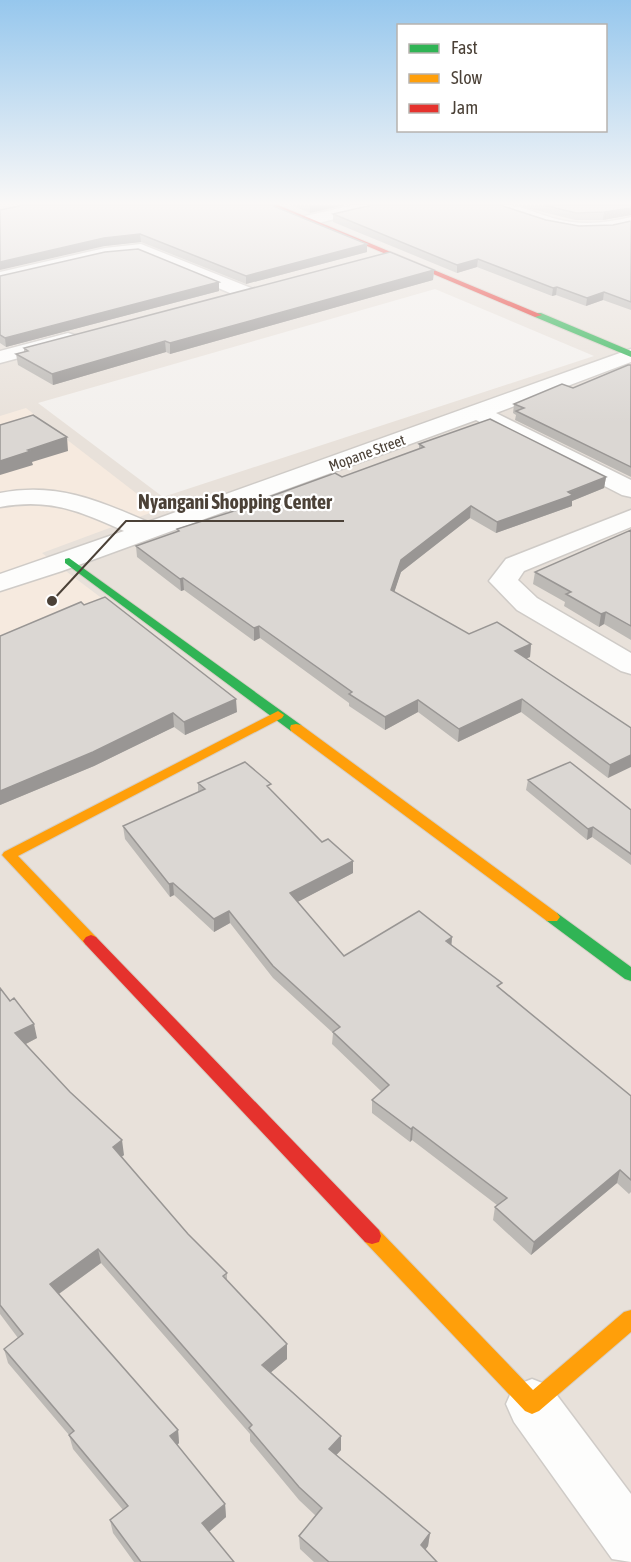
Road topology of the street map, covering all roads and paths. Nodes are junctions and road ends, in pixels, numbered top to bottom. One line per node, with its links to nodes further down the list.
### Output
1 (210, 278): 4 (street)
2 (446, 278): 7 (street)
3 (266, 286): 4 (street)
4 (244, 292): 5 (street)
5 (211, 301)
6 (89, 333): 8 (street)
7 (631, 354): 9 (street, Mopane Street)
8 (0, 357)
9 (479, 413): 10 (street); 13 (street, Mopane Street)
10 (631, 490)
11 (2, 498): 13 (street)
12 (631, 518): 16 (street)
13 (146, 531): 14 (street, Mopane Street)
14 (69, 561): 15 (street, Mopane Street); 17 (street)
15 (0, 583)
16 (631, 665)
17 (278, 715): 18 (street); 19 (street)
18 (4, 857): 21 (street)
19 (631, 975)
20 (631, 1319): 21 (street)
21 (532, 1404): 22 (street)
22 (631, 1540)

